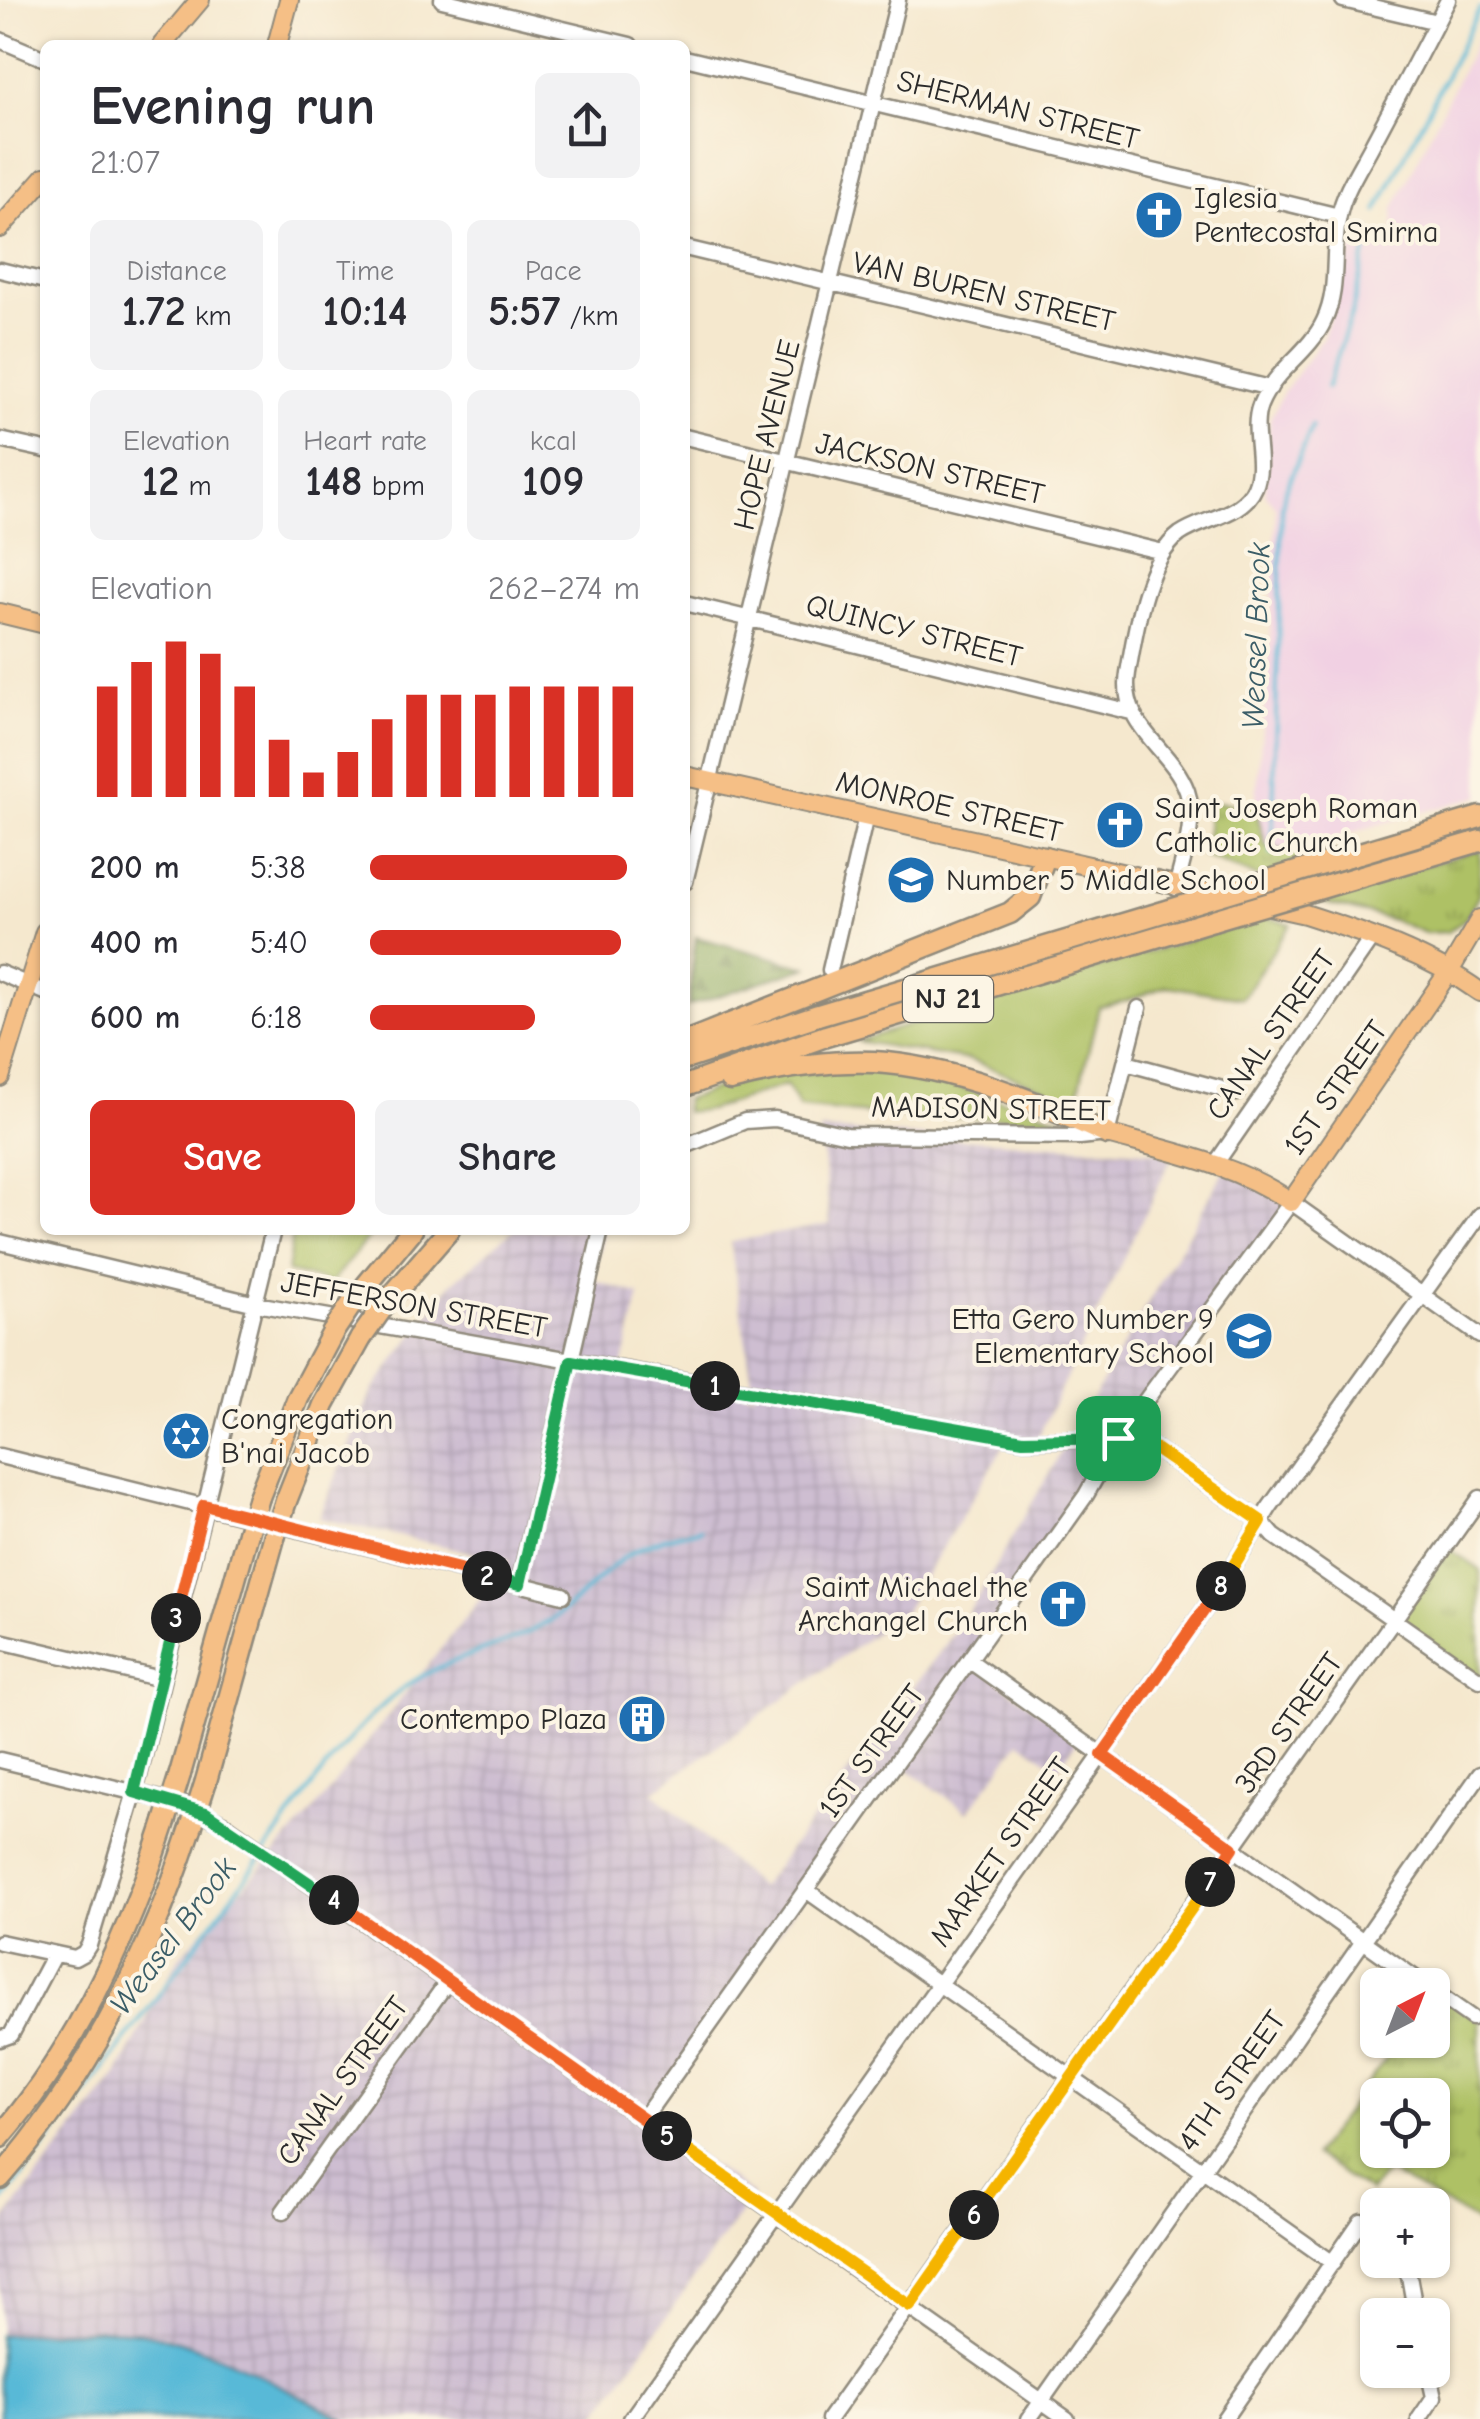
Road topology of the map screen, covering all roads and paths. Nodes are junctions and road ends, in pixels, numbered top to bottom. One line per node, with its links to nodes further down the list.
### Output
1 (200, 0): 10 (main road)
2 (289, 0): 11 (main road)
3 (442, 0): 8 (street)
4 (898, 0): 16 (street, HOPE AVENUE)
5 (1342, 0): 7 (street)
6 (1448, 0): 7 (street)
7 (1437, 22): 18 (street)
8 (563, 29): 12 (street); 13 (street)
9 (0, 40): 14 (street)
10 (166, 40)
11 (278, 40)
12 (561, 40)
13 (609, 40)
14 (40, 57)
15 (690, 59): 16 (street, SHERMAN STREET)
16 (873, 103): 18 (street, SHERMAN STREET); 23 (street, HOPE AVENUE)
17 (40, 183): 19 (main road)
18 (1339, 216): 24 (street)
19 (0, 228)
20 (690, 249): 23 (street, VAN BUREN STREET)
21 (0, 270): 22 (street)
22 (40, 280)
23 (832, 284): 24 (street, VAN BUREN STREET); 28 (street, HOPE AVENUE)
24 (1270, 388): 29 (street)
25 (690, 438): 28 (street, JACKSON STREET)
26 (0, 440): 27 (street)
27 (40, 449)
28 (788, 463): 29 (street, JACKSON STREET); 32 (street, HOPE AVENUE)
29 (1163, 552): 34 (street)
30 (690, 604): 32 (street, QUINCY STREET)
31 (0, 613): 33 (main road)
32 (750, 619): 34 (street, QUINCY STREET); 36 (street, HOPE AVENUE)
33 (40, 623)
34 (1130, 712): 42 (street)
35 (690, 777): 36 (main road, MONROE STREET)
36 (710, 782): 37 (main road, MONROE STREET); 41 (street, HOPE AVENUE)
37 (866, 816): 40 (main road, MONROE STREET); 45 (street)
38 (1480, 818): 52 (highway, NJ 21, bridge)
39 (1480, 840): 55 (highway, NJ 21, bridge)
40 (1045, 857): 42 (main road, MONROE STREET); 51 (highway)
41 (690, 862)
42 (1176, 888): 44 (main road, MONROE STREET)
43 (1480, 919): 46 (main road, 1ST STREET)
44 (1373, 936): 46 (main road, MONROE STREET); 60 (street, CANAL STREET)
45 (830, 970)
46 (1450, 970): 49 (main road, MONROE STREET); 61 (main road, 1ST STREET)
47 (0, 973): 48 (street)
48 (37, 988): 54 (main road)
49 (1480, 992)
50 (1139, 1008): 53 (street)
51 (690, 1040)
52 (690, 1057)
53 (1126, 1062): 57 (street); 58 (street)
54 (0, 1077)
55 (690, 1087)
56 (690, 1088): 58 (highway)
57 (1237, 1093)
58 (1107, 1134): 59 (street, MADISON STREET); 60 (main road, MADISON STREET)
59 (690, 1144)
60 (1214, 1166): 61 (main road, MADISON STREET)
61 (1291, 1202): 68 (street); 72 (street, 1ST STREET)
62 (1480, 1215): 68 (street, MARKET STREET)
63 (272, 1235): 69 (street)
64 (408, 1235): 101 (highway, bridge)
65 (445, 1235): 103 (highway, bridge)
66 (600, 1235): 71 (street)
67 (0, 1242): 69 (street, JEFFERSON STREET)
68 (1424, 1296): 70 (street); 76 (street, MARKET STREET)
69 (256, 1304): 71 (street, JEFFERSON STREET); 75 (street)
70 (1480, 1336)
71 (571, 1361): 72 (street, JEFFERSON STREET); 77 (street)
72 (1118, 1438): 76 (street); 81 (street, 1ST STREET)
73 (0, 1456): 75 (street)
74 (1480, 1498): 79 (street, 3RD STREET)
75 (204, 1505): 77 (street); 82 (street)
76 (1261, 1521): 79 (street); 84 (street, MARKET STREET)
77 (520, 1584): 78 (street)
78 (563, 1595)
79 (1394, 1621): 83 (street); 88 (street, 3RD STREET)
80 (0, 1641): 82 (street)
81 (970, 1661): 84 (street); 89 (street, 1ST STREET)
82 (161, 1679): 87 (street)
83 (1480, 1680)
84 (1102, 1755): 88 (street); 95 (street, MARKET STREET)
85 (0, 1760): 87 (street)
86 (1480, 1774): 90 (street, 4TH STREET)
87 (134, 1792): 92 (street); 94 (street)
88 (1233, 1848): 90 (street); 99 (street, 3RD STREET)
89 (806, 1890): 95 (street); 100 (street, 1ST STREET)
90 (1364, 1941): 93 (street); 102 (street, 4TH STREET)
91 (0, 1942): 92 (street)
92 (54, 1954): 98 (street)
93 (1402, 1968)
94 (448, 1982): 100 (street); 104 (street, CANAL STREET)
95 (940, 1985): 99 (street); 105 (street, MARKET STREET)
96 (1450, 2003): 97 (street)
97 (1472, 2018)
98 (0, 2039)
99 (1071, 2078): 102 (street); 108 (street, 3RD STREET)
100 (643, 2119): 105 (street)
101 (0, 2137)
102 (1203, 2171): 107 (street); 110 (street, 4TH STREET)
103 (0, 2178)
104 (282, 2212)
105 (778, 2214): 108 (street); 111 (street, MARKET STREET)
106 (1360, 2222): 107 (street)
107 (1333, 2263): 115 (street)
108 (910, 2306): 110 (street); 112 (street, 3RD STREET)
109 (1432, 2388): 116 (street)
110 (1042, 2402): 113 (street, 4TH STREET); 114 (street)
111 (631, 2419)
112 (828, 2419)
113 (1029, 2419)
114 (1066, 2419)
115 (1224, 2419)
116 (1418, 2419)

